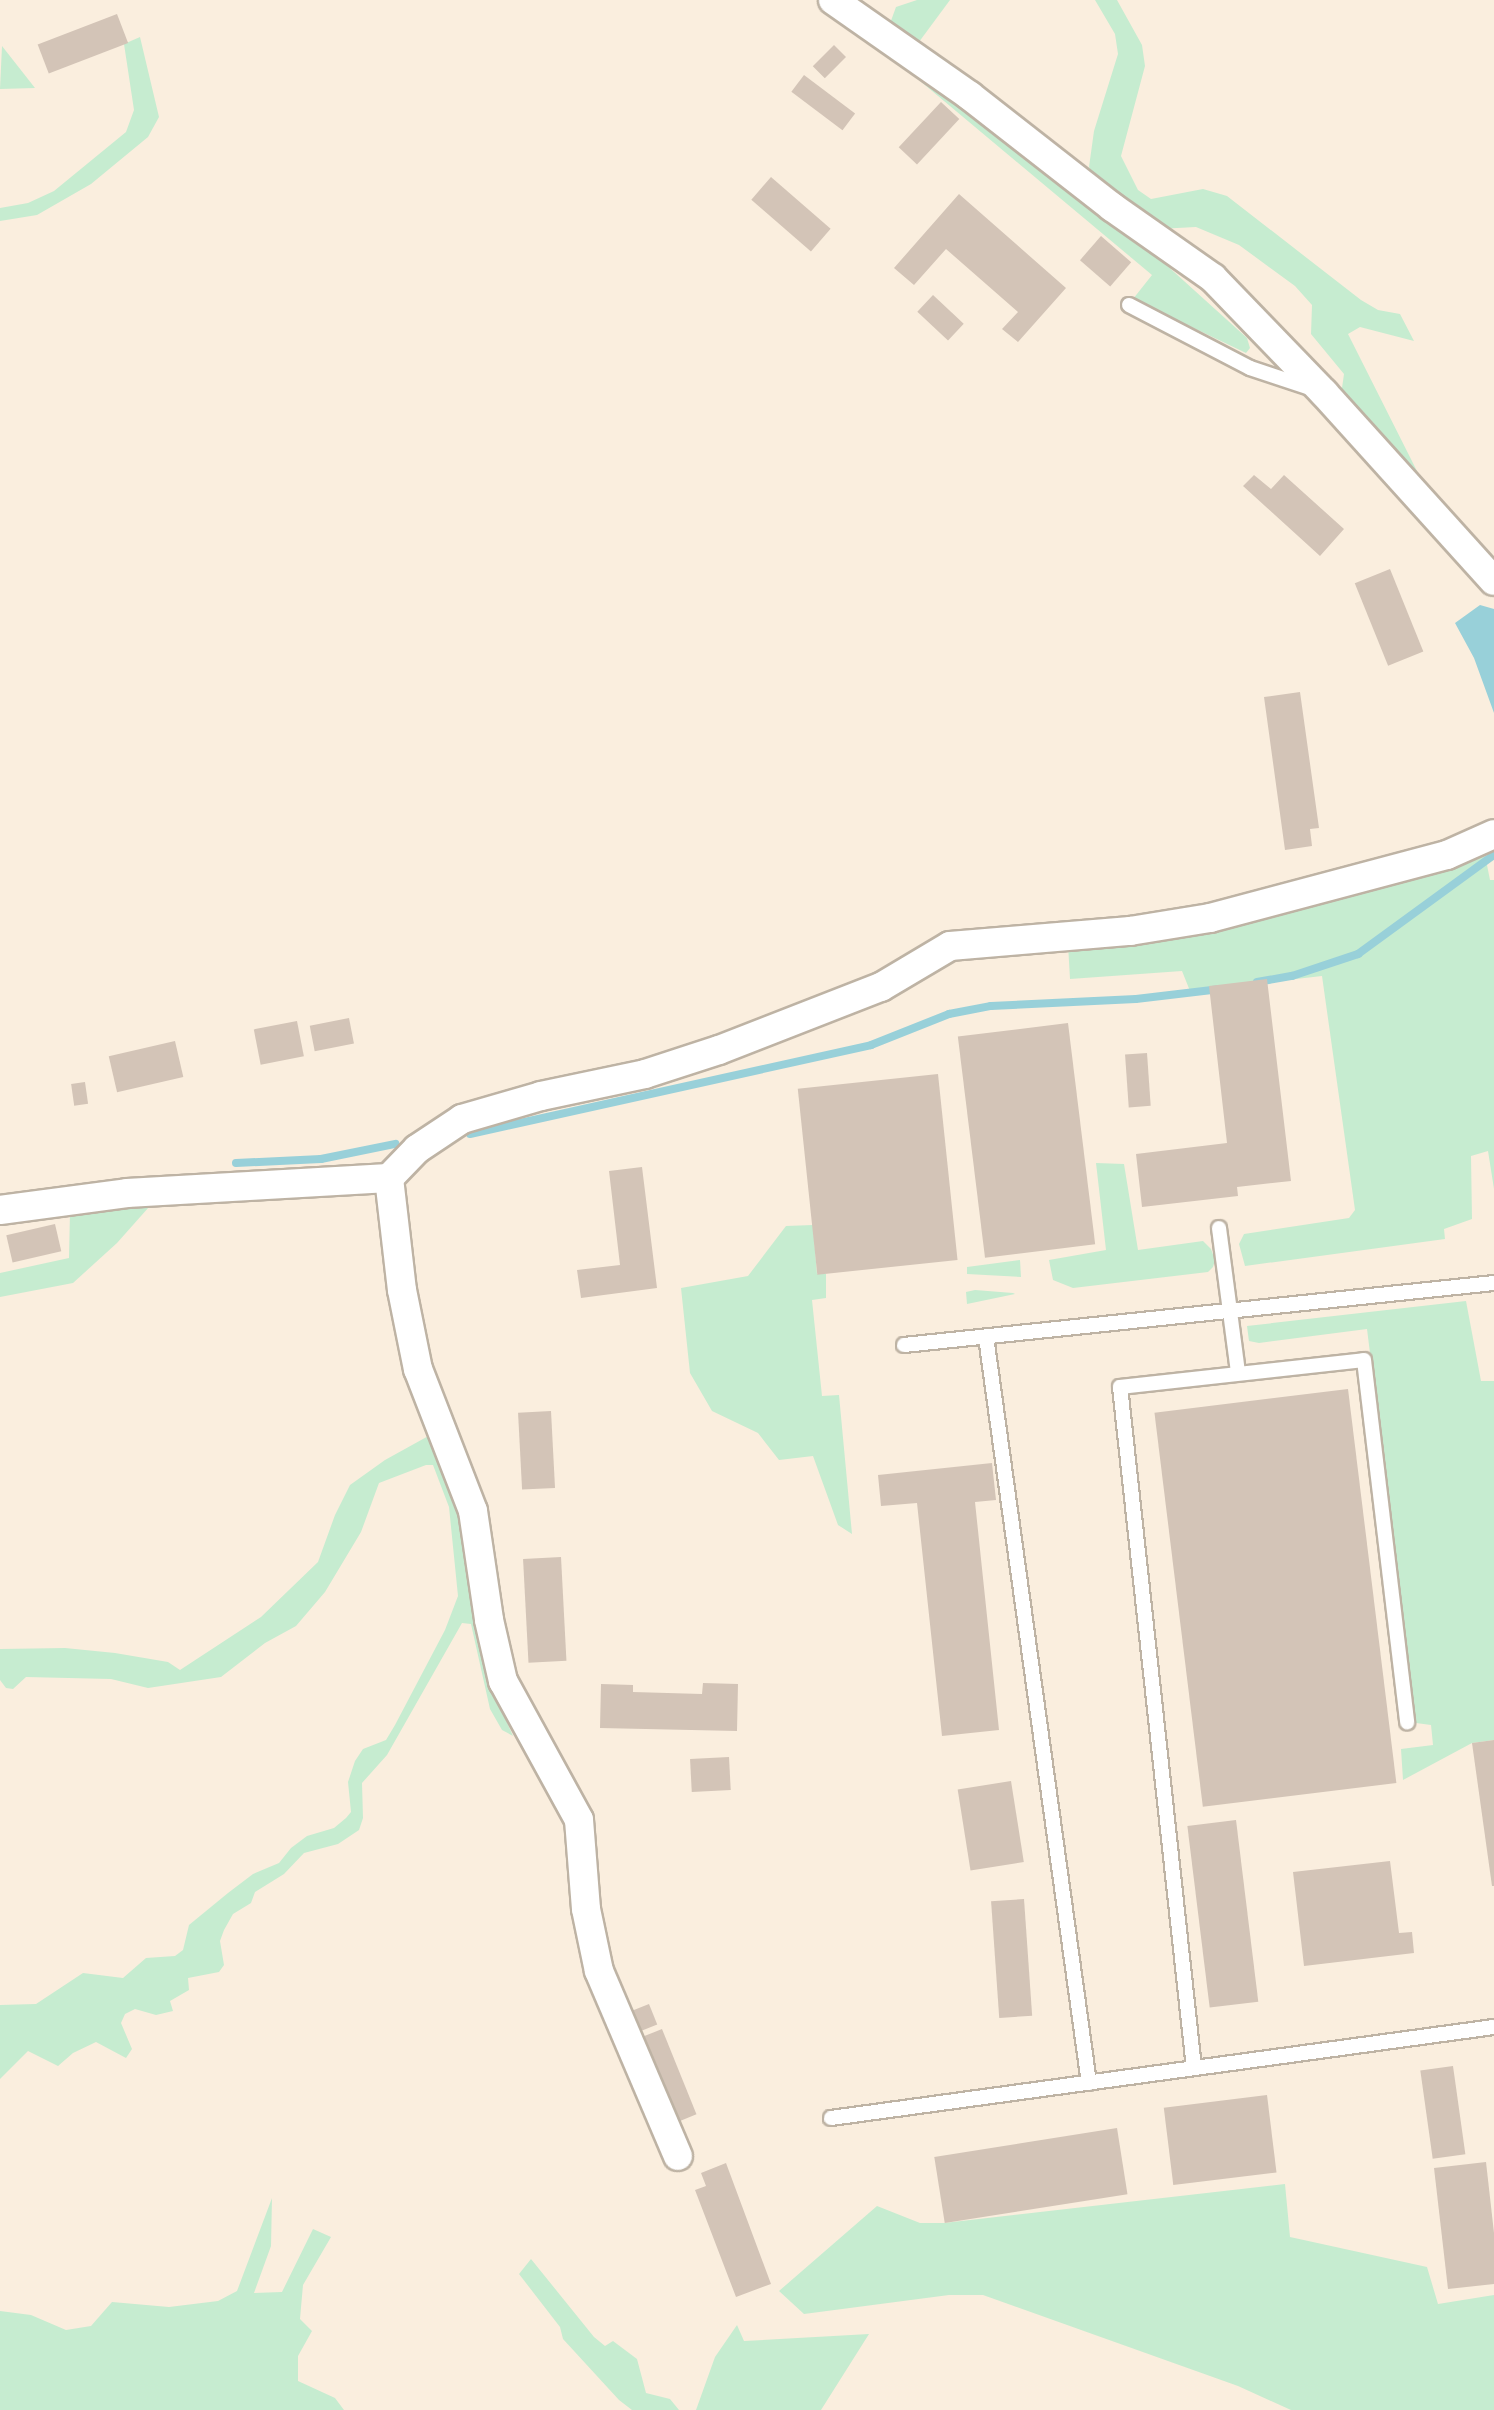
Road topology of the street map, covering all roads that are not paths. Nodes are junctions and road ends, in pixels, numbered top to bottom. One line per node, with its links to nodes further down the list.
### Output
1 (833, 0): 3 (street)
2 (1129, 305): 3 (lane)
3 (1324, 393): 4 (street)
4 (1494, 581)
5 (1494, 834): 6 (street)
6 (389, 1178): 7 (street); 19 (street)
7 (0, 1210)
8 (1219, 1228): 10 (lane)
9 (1494, 1283): 10 (lane)
10 (1230, 1311): 11 (lane); 13 (lane)
11 (986, 1337): 12 (lane); 17 (lane)
12 (904, 1345)
13 (1238, 1373): 14 (lane); 16 (lane)
14 (1407, 1722)
15 (1494, 2027): 16 (lane)
16 (1194, 2068): 17 (lane)
17 (1089, 2083): 18 (lane)
18 (831, 2118)
19 (678, 2156)

